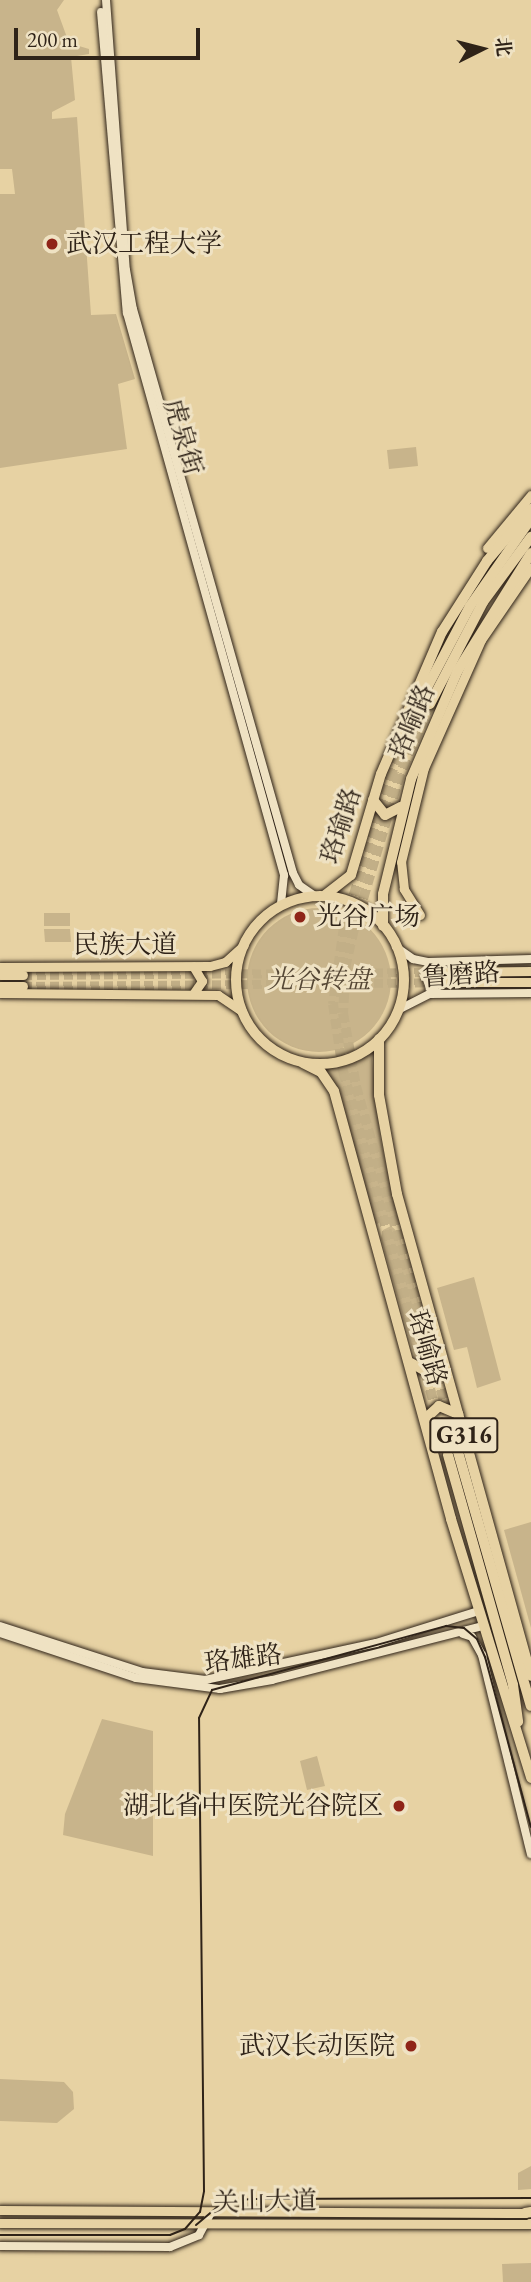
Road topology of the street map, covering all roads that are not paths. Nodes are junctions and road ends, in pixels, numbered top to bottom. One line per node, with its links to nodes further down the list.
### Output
1 (100, 0): 13 (main road, 虎泉街)
2 (106, 0): 13 (main road, 虎泉街)
3 (531, 495): 7 (main road)
4 (531, 509): 10 (highway, 珞喻路)
5 (531, 519): 6 (highway)
6 (531, 537)
7 (487, 548)
8 (531, 553): 12 (highway, 珞喻路)
9 (531, 567): 16 (main road)
10 (403, 719): 11 (highway, 珞瑜路)
11 (373, 796): 12 (highway); 14 (highway, 珞瑜路)
12 (401, 807): 17 (highway, 珞喻路)
13 (289, 874): 14 (main road); 15 (main road)
14 (319, 897): 15 (highway); 17 (highway)
15 (281, 906): 18 (highway)
16 (420, 915)
17 (383, 926): 19 (highway)
18 (244, 945): 21 (main road, 民族大道); 35 (highway)
19 (396, 947): 24 (main road, 鲁磨路); 34 (highway)
20 (531, 960): 24 (main road, 鲁磨路)
21 (193, 966): 22 (main road, 民族大道); 32 (main road)
22 (0, 967)
23 (531, 971): 24 (main road)
24 (442, 972): 27 (main road); 33 (main road)
25 (0, 975): 26 (main road)
26 (23, 975)
27 (531, 982)
28 (0, 986): 29 (main road)
29 (23, 986)
30 (0, 993): 32 (main road, 民族大道)
31 (531, 993): 33 (main road, 鲁磨路)
32 (193, 994): 35 (main road, 民族大道)
33 (440, 994): 34 (main road, 鲁磨路)
34 (398, 1010): 36 (highway)
35 (242, 1011): 37 (highway)
36 (379, 1039): 37 (highway); 38 (highway, 珞喻路 / G316)
37 (303, 1063): 39 (highway, 珞喻路 / G316)
38 (442, 1354): 39 (highway); 40 (highway, 珞喻路 / G316)
39 (408, 1360): 41 (highway, 珞喻路 / G316)
40 (458, 1415): 41 (highway); 47 (highway, 珞喻路 / G316)
41 (425, 1419): 42 (highway, 珞喻路 / G316)
42 (479, 1611): 43 (main road, 珞雄路); 44 (highway, 珞喻路 / G316)
43 (0, 1626)
44 (483, 1626): 46 (main road, 珞雄路); 49 (highway, 珞喻路 / G316)
45 (0, 1633): 46 (main road, 珞雄路)
46 (453, 1634): 51 (main road)
47 (531, 1676)
48 (531, 1706): 49 (highway)
49 (518, 1729): 50 (highway, 珞喻路 / G316)
50 (531, 1778)
51 (531, 1854)
52 (0, 2210): 53 (main road, 关山大道)
53 (211, 2212): 54 (main road, 关山大道); 57 (main road)
54 (529, 2213)
55 (0, 2223): 57 (main road, 关山大道)
56 (531, 2224): 57 (main road, 关山大道)
57 (208, 2225): 58 (main road)
58 (0, 2246)

